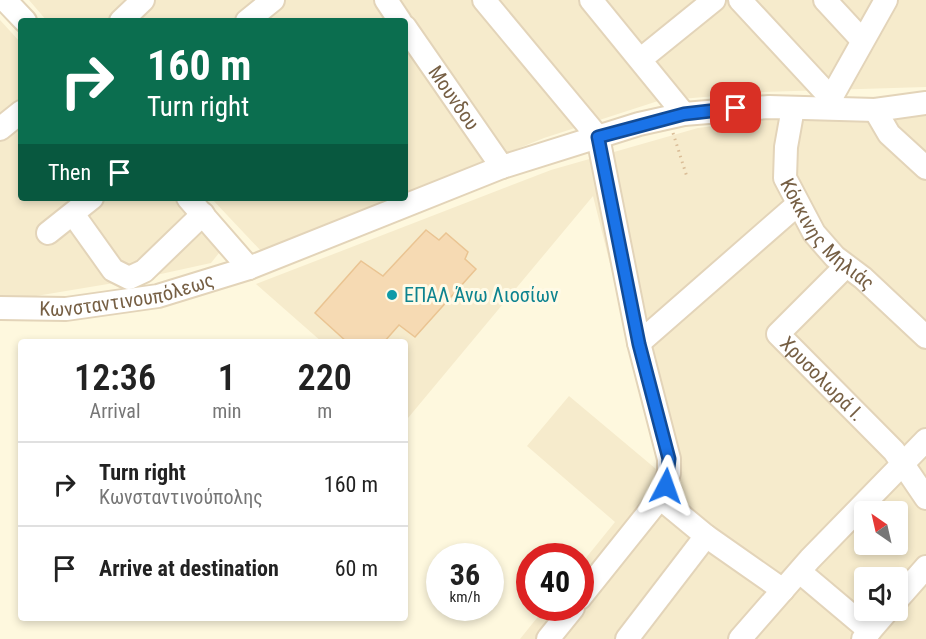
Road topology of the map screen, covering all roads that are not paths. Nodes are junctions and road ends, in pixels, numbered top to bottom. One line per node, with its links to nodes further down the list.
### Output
1 (5, 0): 12 (street)
2 (143, 0): 13 (street)
3 (273, 0): 11 (street)
4 (386, 0): 14 (street)
5 (484, 0): 25 (street)
6 (591, 0): 17 (street)
7 (714, 0): 17 (street)
8 (740, 0): 18 (street)
9 (825, 0): 16 (street)
10 (886, 0): 16 (street)
11 (251, 14)
12 (22, 18)
13 (124, 18)
14 (398, 18)
15 (408, 31): 26 (street, Μουνδου)
16 (862, 40): 18 (street)
17 (641, 59): 23 (street)
18 (831, 103): 20 (street, Κωνσταντινουπόλεως); 21 (street, Κωνσταντινουπόλεως)
19 (926, 103): 21 (street, Κωνσταντινουπόλεως)
20 (794, 108): 23 (street, Κωνσταντινουπόλεως); 31 (street, Κόκκινης Μηλιάς)
21 (875, 110): 27 (street)
22 (18, 114): 24 (street)
23 (675, 116): 25 (street, Κωνσταντινουπόλεως)
24 (0, 129)
25 (598, 137): 26 (street, Κωνσταντινουπόλεως); 39 (street)
26 (502, 167): 28 (street, Κωνσταντινουπόλεως)
27 (926, 168)
28 (408, 198)
29 (88, 201): 33 (street)
30 (400, 201): 36 (street, Κωνσταντινουπόλεως)
31 (798, 204): 35 (street, Κόκκινης Μηλιάς); 39 (street)
32 (195, 206): 33 (street); 36 (street)
33 (73, 214): 34 (street)
34 (48, 233)
35 (846, 266): 38 (street, Κόκκινης Μηλιάς); 41 (street, Χρυσολωρά Ι.)
36 (249, 267): 37 (street, Κωνσταντινουπόλεως)
37 (0, 309)
38 (926, 335)
39 (639, 344): 42 (street)
40 (926, 440): 41 (street)
41 (904, 463): 43 (street, Χρυσολωρά Ι.); 46 (street)
42 (660, 498): 44 (street); 47 (street)
43 (926, 498)
44 (706, 536): 49 (street); 54 (street)
45 (926, 567): 48 (street)
46 (800, 572): 49 (street); 52 (street)
47 (594, 580)
48 (908, 587)
49 (783, 590): 55 (street)
50 (563, 621): 53 (street)
51 (879, 621): 52 (street)
52 (867, 635)
53 (548, 639)
54 (627, 639)
55 (740, 639)

